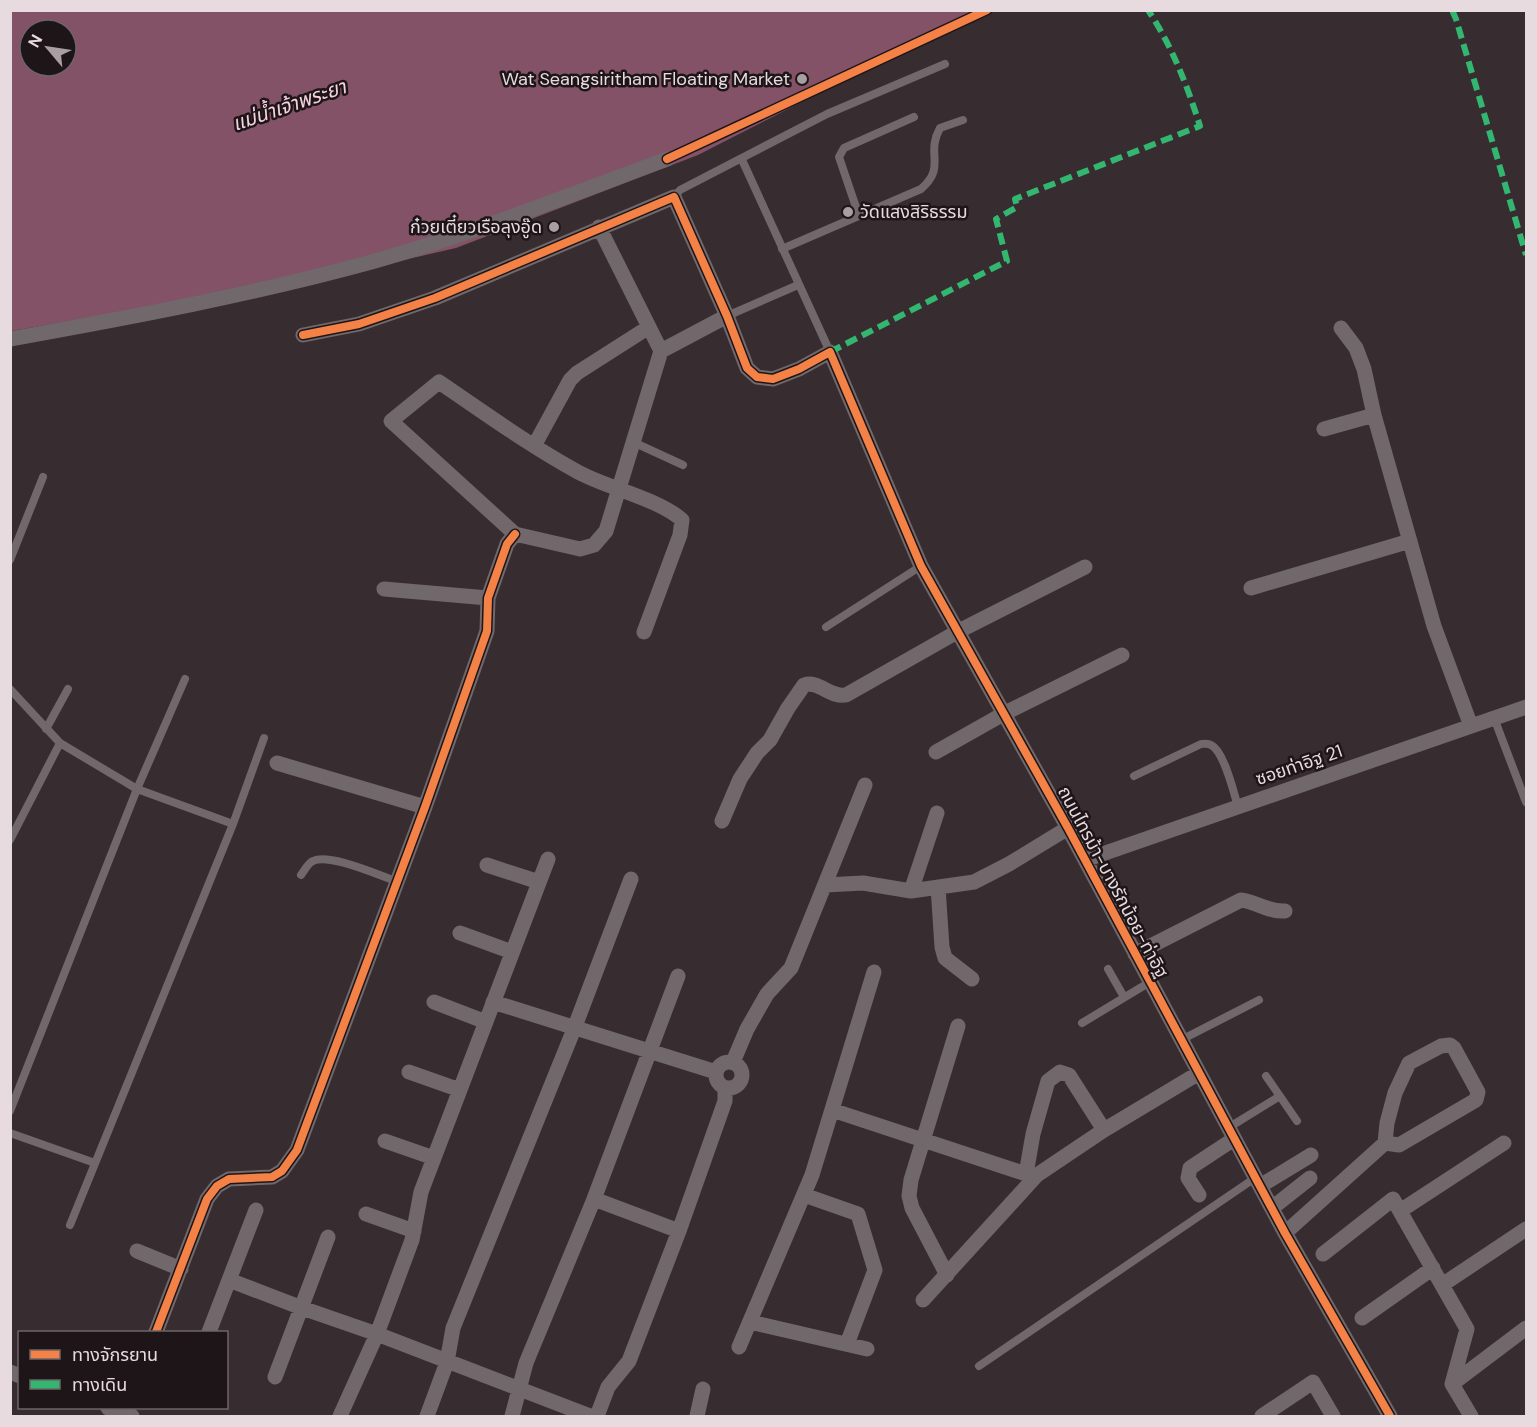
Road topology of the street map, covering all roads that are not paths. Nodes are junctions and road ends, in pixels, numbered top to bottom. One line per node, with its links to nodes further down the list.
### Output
1 (945, 64): 6 (lane)
2 (914, 117): 7 (lane)
3 (963, 120): 7 (lane)
4 (667, 159): 15 (street)
5 (742, 162): 9 (lane)
6 (674, 197): 8 (street); 11 (street)
7 (859, 216): 9 (lane)
8 (599, 227): 12 (street); 14 (street)
9 (782, 249): 10 (lane)
10 (798, 285): 11 (lane); 17 (lane)
11 (727, 316): 16 (street); 17 (street)
12 (649, 327): 16 (street); 21 (street)
13 (1341, 328): 18 (street)
14 (303, 335)
15 (10, 339)
16 (661, 351): 20 (street)
17 (830, 352): 28 (street, ถนนไทรม้า-บางรักน้อย-ท่าอิฐ)
18 (1374, 415): 19 (street); 26 (street)
19 (1324, 429)
20 (633, 442): 22 (lane); 24 (street)
21 (534, 446): 24 (street); 25 (street)
22 (683, 465)
23 (43, 477): 27 (lane)
24 (618, 490): 25 (street); 34 (street)
25 (515, 534): 32 (street)
26 (1410, 542): 31 (street); 43 (street)
27 (10, 560)
28 (921, 566): 33 (lane); 35 (street, ถนนไทรม้า-บางรักน้อย-ท่าอิฐ)
29 (1084, 567): 35 (street)
30 (384, 588): 32 (street)
31 (1251, 588)
32 (488, 598): 53 (street)
33 (826, 627)
34 (644, 632)
35 (957, 632): 41 (street, ถนนไทรม้า-บางรักน้อย-ท่าอิฐ); 56 (street)
36 (1122, 655): 41 (street)
37 (185, 679): 51 (lane)
38 (10, 689): 44 (lane)
39 (68, 689): 44 (lane)
40 (1527, 707): 42 (street, ซอยท่าอิฐ 21)
41 (1005, 713): 47 (street); 58 (street, ถนนไทรม้า-บางรักน้อย-ท่าอิฐ)
42 (1494, 718): 43 (street, ซอยท่าอิฐ 21); 52 (lane)
43 (1472, 726): 54 (street, ซอยท่าอิฐ 21)
44 (46, 729): 46 (lane)
45 (264, 738): 57 (lane)
46 (60, 743): 51 (lane); 59 (lane)
47 (936, 753)
48 (277, 763): 53 (street)
49 (1134, 776): 54 (lane)
50 (865, 785): 67 (street)
51 (137, 789): 57 (lane); 98 (lane)
52 (1527, 802)
53 (424, 807): 65 (street)
54 (1238, 807): 61 (street, ซอยท่าอิฐ 21)
55 (937, 813): 69 (street)
56 (722, 821)
57 (232, 824): 109 (lane)
58 (1068, 828): 61 (street, ถนนไทรม้า-บางรักน้อย-ท่าอิฐ); 68 (street)
59 (10, 840)
60 (548, 859): 66 (street)
61 (1085, 860): 73 (street, ถนนไทรม้า-บางรักน้อย-ท่าอิฐ)
62 (487, 866): 66 (street)
63 (301, 875): 65 (lane)
64 (631, 879): 86 (street)
65 (396, 881): 129 (street)
66 (538, 882): 72 (street)
67 (825, 885): 69 (street); 89 (street)
68 (938, 887): 69 (street); 77 (street)
69 (911, 891)
70 (1285, 911): 73 (street)
71 (460, 933): 72 (street)
72 (512, 952): 82 (street)
73 (1135, 954): 78 (street, ถนนไทรม้า-บางรักน้อย-ท่าอิฐ)
74 (1108, 969): 79 (lane)
75 (874, 972): 97 (street)
76 (678, 976): 88 (street)
77 (972, 978)
78 (1150, 982): 79 (lane); 87 (street, ถนนไทรม้า-บางรักน้อย-ท่าอิฐ)
79 (1124, 998): 84 (lane)
80 (1259, 1000): 87 (lane)
81 (434, 1002): 83 (street)
82 (493, 1002): 83 (street); 86 (street)
83 (486, 1022): 95 (street)
84 (1082, 1023)
85 (958, 1026): 104 (street)
86 (574, 1029): 88 (street); 144 (street)
87 (1181, 1040): 92 (street, ถนนไทรม้า-บางรักน้อย-ท่าอิฐ)
88 (649, 1052): 91 (street); 115 (street)
89 (733, 1062): 91 (street); 94 (street)
90 (409, 1072): 95 (street)
91 (716, 1072): 94 (street)
92 (1198, 1073): 100 (street); 102 (street, ถนนไทรม้า-บางรักน้อย-ท่าอิฐ)
93 (1266, 1076): 96 (lane)
94 (725, 1089): 123 (street)
95 (460, 1090): 108 (street)
96 (1280, 1096): 99 (lane); 102 (lane)
97 (832, 1110): 104 (street); 113 (street)
98 (10, 1111)
99 (1297, 1121)
100 (1104, 1130): 110 (street); 110 (street)
101 (10, 1133): 109 (lane)
102 (1231, 1134): 112 (street, ถนนไทรม้า-บางรักน้อย-ท่าอิฐ); 114 (street)
103 (385, 1141): 108 (street)
104 (924, 1142): 110 (street); 130 (street)
105 (1385, 1143): 105 (street); 124 (street)
106 (1504, 1143): 118 (street)
107 (1311, 1155): 112 (street)
108 (434, 1158): 122 (street)
109 (96, 1163): 120 (lane)
110 (1032, 1174): 130 (street)
111 (1310, 1178): 116 (street)
112 (1257, 1182): 116 (street, ถนนไทรม้า-บางรักน้อย-ท่าอิฐ); 145 (lane)
113 (804, 1195): 136 (street); 141 (street)
114 (1199, 1195)
115 (594, 1198): 123 (street); 149 (street)
116 (1272, 1208): 124 (street, ถนนไทรม้า-บางรักน้อย-ท่าอิฐ)
117 (255, 1210): 131 (street)
118 (1400, 1211): 127 (street); 128 (street)
119 (366, 1214): 122 (street)
120 (70, 1225)
121 (1527, 1229): 132 (street)
122 (414, 1230): 140 (street)
123 (679, 1231): 154 (street)
124 (1285, 1233): 158 (street, ถนนไทรม้า-บางรักน้อย-ท่าอิฐ)
125 (328, 1237): 134 (street)
126 (137, 1251): 129 (street)
127 (1323, 1254)
128 (1432, 1268): 132 (street); 135 (street)
129 (182, 1269): 138 (street)
130 (947, 1275): 133 (street)
131 (229, 1280): 134 (street); 139 (street)
132 (1442, 1285): 147 (street)
133 (923, 1300)
134 (302, 1308): 140 (street); 146 (street)
135 (1362, 1318)
136 (750, 1322): 141 (street); 142 (street)
137 (1527, 1328): 147 (street)
138 (156, 1331)
139 (209, 1331)
140 (376, 1334): 144 (street); 150 (street)
141 (847, 1344): 143 (street)
142 (739, 1347)
143 (867, 1349)
144 (447, 1362): 149 (street); 151 (street)
145 (979, 1366)
146 (275, 1377)
147 (1452, 1384): 159 (street)
148 (703, 1389): 155 (street)
149 (519, 1390): 152 (street); 153 (street)
150 (340, 1416)
151 (427, 1416)
152 (512, 1416)
153 (590, 1416)
154 (597, 1416)
155 (697, 1416)
156 (1262, 1416): 157 (street)
157 (1333, 1416)
158 (1390, 1416)
159 (1471, 1416)

